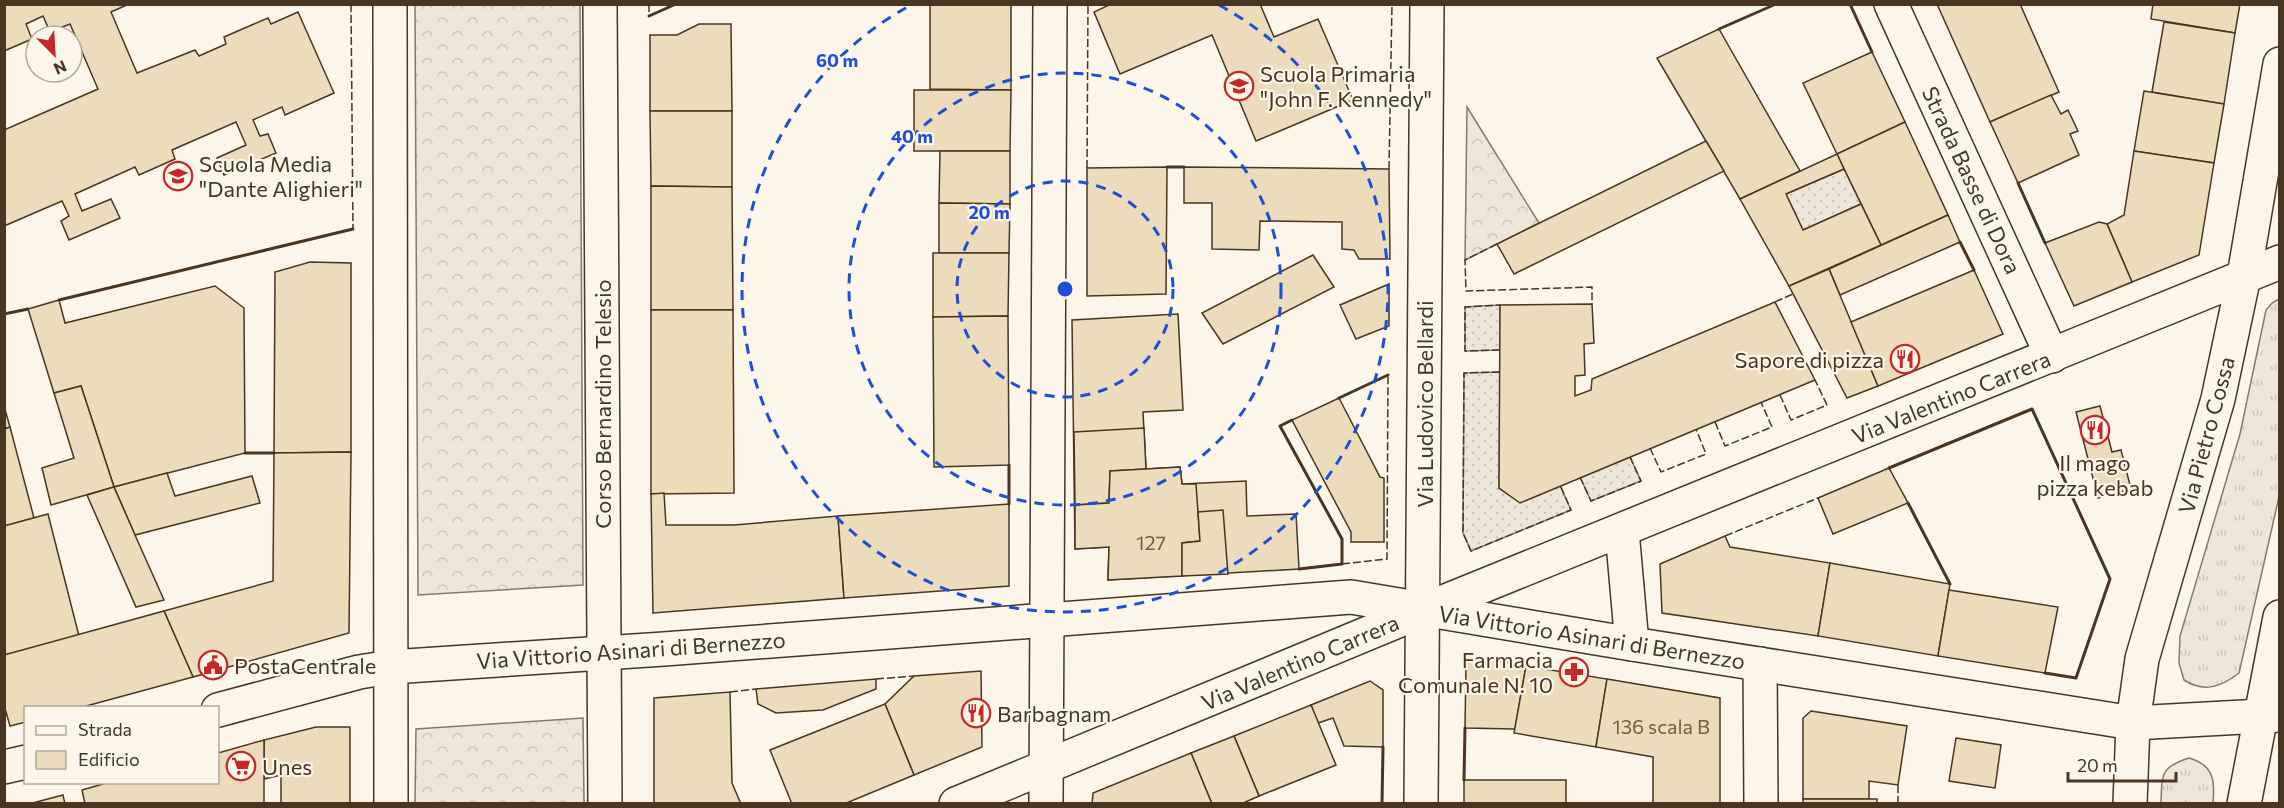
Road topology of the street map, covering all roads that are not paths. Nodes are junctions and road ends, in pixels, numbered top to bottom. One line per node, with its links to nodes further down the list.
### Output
1 (390, 4): 17 (street)
2 (600, 4): 15 (street, Corso Bernardino Telesio)
3 (1050, 4): 13 (street)
4 (1427, 4): 11 (street, Via Ludovico Bellardi)
5 (1891, 4): 9 (street, Strada Basse di Dora)
6 (2280, 64): 8 (street, Via Pietro Cossa)
7 (2280, 262): 8 (street, Via Valentino Carrera)
8 (2244, 276): 9 (street, Via Valentino Carrera); 20 (street, Via Pietro Cossa)
9 (2052, 356): 10 (street, Via Valentino Carrera)
10 (1622, 531): 11 (street, Via Valentino Carrera); 14 (street)
11 (1424, 610): 13 (street, Via Vittorio Asinari di Bernezzo); 14 (street, Via Vittorio Asinari di Bernezzo); 23 (street, Via Valentino Carrera); 28 (street, Via Ludovico Bellardi)
12 (2280, 616): 19 (street)
13 (1048, 619): 15 (street, Via Vittorio Asinari di Bernezzo); 23 (street)
14 (1632, 644): 16 (street, Via Vittorio Asinari di Bernezzo)
15 (604, 653): 17 (street, Via Vittorio Asinari di Bernezzo); 25 (street, Corso Bernardino Telesio)
16 (1760, 664): 20 (street, Via Vittorio Asinari di Bernezzo); 29 (street)
17 (391, 667): 18 (street, Via Vittorio Asinari di Bernezzo); 24 (street)
18 (219, 710)
19 (2270, 716): 20 (street, Via Vittorio Asinari di Bernezzo); 31 (street)
20 (2133, 723): 30 (street, Via Pietro Cossa)
21 (24, 762): 22 (street)
22 (4, 767)
23 (1046, 767): 26 (street, Via Valentino Carrera); 27 (street)
24 (391, 804)
25 (605, 804)
26 (956, 804)
27 (1046, 804)
28 (1421, 804)
29 (1761, 804)
30 (2130, 804)
31 (2244, 804)

